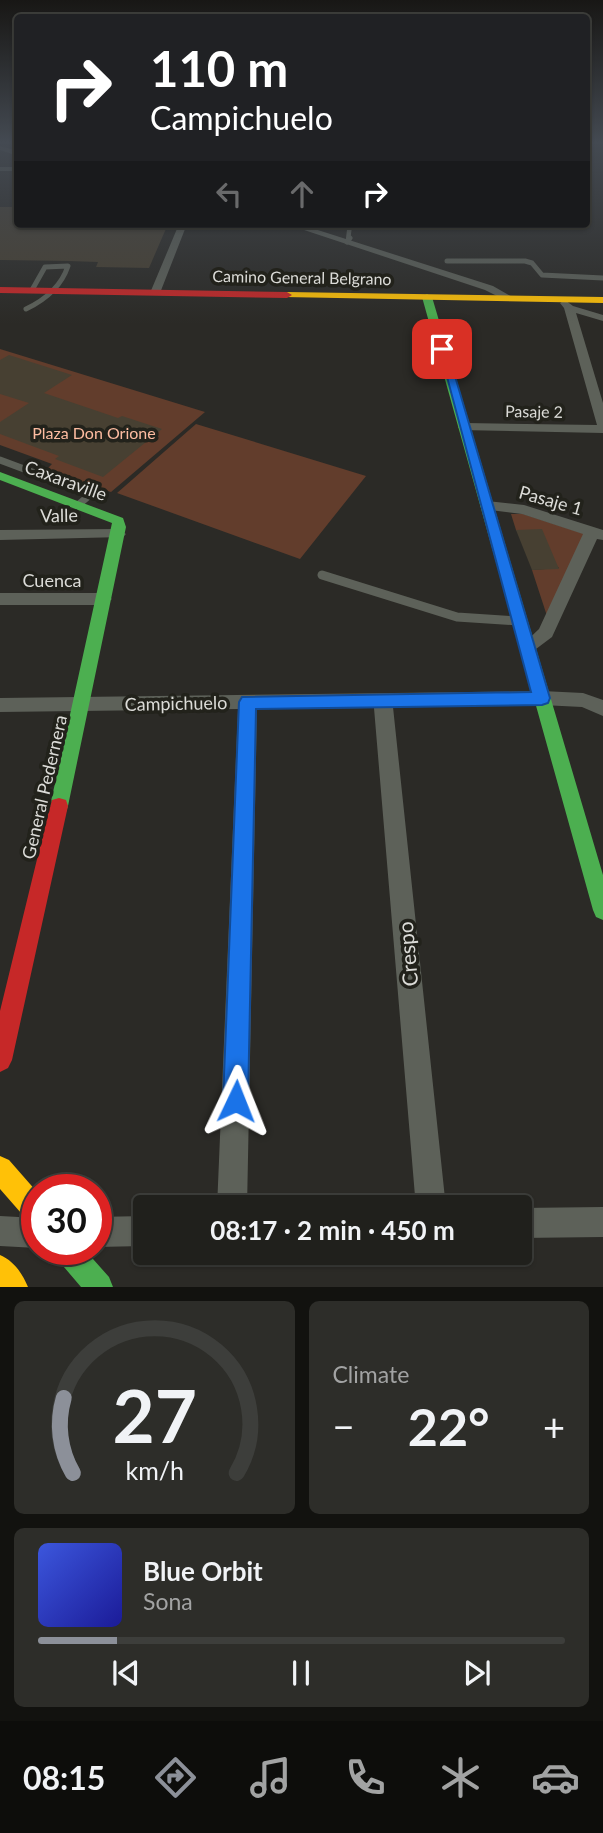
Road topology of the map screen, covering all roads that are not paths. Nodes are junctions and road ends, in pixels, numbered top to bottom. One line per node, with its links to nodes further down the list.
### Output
1 (181, 228): 10 (street)
2 (303, 228): 4 (street)
3 (351, 228): 4 (lane)
4 (347, 242): 12 (street)
5 (447, 261): 6 (lane)
6 (603, 278)
7 (0, 290): 8 (street, Camino General Belgrano)
8 (32, 290): 9 (street, Camino General Belgrano); 9 (lane)
9 (52, 291): 10 (street, Camino General Belgrano); 15 (lane)
10 (155, 293): 11 (street, Camino General Belgrano)
11 (427, 297): 12 (street, Camino General Belgrano); 19 (street)
12 (509, 298): 14 (street, Camino General Belgrano)
13 (603, 300): 14 (street, Camino General Belgrano)
14 (565, 304): 16 (street); 17 (street)
15 (26, 309)
16 (599, 317): 17 (street)
17 (579, 338): 18 (street)
18 (603, 426): 19 (street, Pasaje 2)
19 (465, 427): 23 (street)
20 (0, 460): 22 (lane)
21 (0, 476): 22 (street, Caxaraville)
22 (78, 505): 24 (street, Caxaraville)
23 (487, 506): 25 (street, Pasaje 1); 30 (street)
24 (118, 528): 26 (street, Valle); 29 (street, General Pedernera)
25 (597, 533): 31 (street)
26 (0, 535)
27 (322, 575): 30 (lane)
28 (0, 599): 29 (street, Cuenca)
29 (104, 599): 35 (street, General Pedernera)
30 (520, 621): 31 (street)
31 (528, 648): 32 (street)
32 (542, 698): 33 (street, Campichuelo); 37 (street, Campichuelo); 38 (street)
33 (383, 701): 34 (street, Campichuelo); 43 (street, Crespo)
34 (248, 702): 35 (street, Campichuelo); 42 (street)
35 (83, 704): 36 (street, Campichuelo); 39 (street, General Pedernera)
36 (0, 705)
37 (603, 708)
38 (603, 910)
39 (0, 1060)
40 (0, 1169): 41 (street)
41 (21, 1193)
42 (232, 1195)
43 (430, 1195)
44 (603, 1222): 45 (street)
45 (532, 1223)
46 (0, 1231): 48 (street)
47 (133, 1231): 49 (street)
48 (21, 1232)
49 (112, 1232)
50 (81, 1265): 53 (street)
51 (0, 1269): 52 (street)
52 (14, 1287)
53 (99, 1287)

